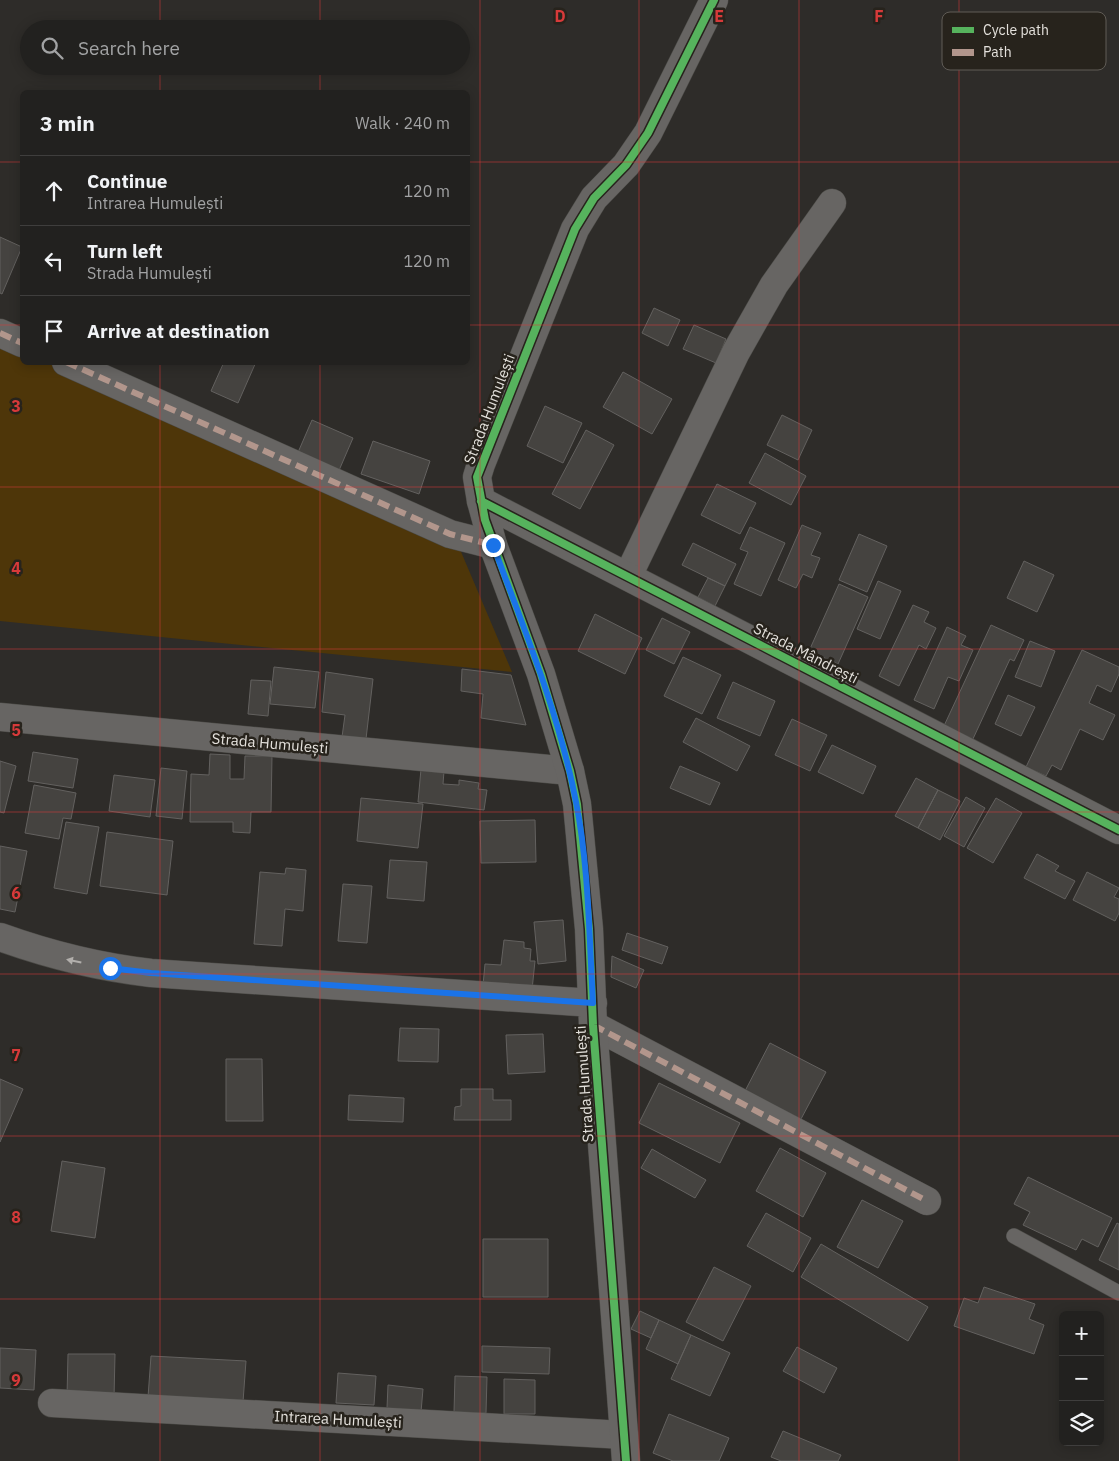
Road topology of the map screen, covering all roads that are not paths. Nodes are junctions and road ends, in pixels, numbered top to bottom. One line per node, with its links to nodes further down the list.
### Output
1 (714, 0): 6 (street, Strada Humulești)
2 (832, 203): 8 (street)
3 (0, 333): 4 (street)
4 (20, 342)
5 (73, 365): 7 (street)
6 (481, 501): 7 (street, Strada Humulești); 8 (street, Strada Mândrești)
7 (493, 545): 10 (street, Strada Humulești)
8 (628, 576): 11 (street, Strada Mândrești)
9 (0, 717): 10 (street, Strada Humulești)
10 (570, 771): 13 (street, Strada Humulești)
11 (1119, 830)
12 (0, 937): 13 (street, one-way to 12)
13 (593, 1014): 14 (street); 18 (street, Strada Humulești)
14 (927, 1201)
15 (1014, 1236): 16 (lane)
16 (1119, 1293)
17 (52, 1403): 18 (street, Intrarea Humulești)
18 (625, 1448)

